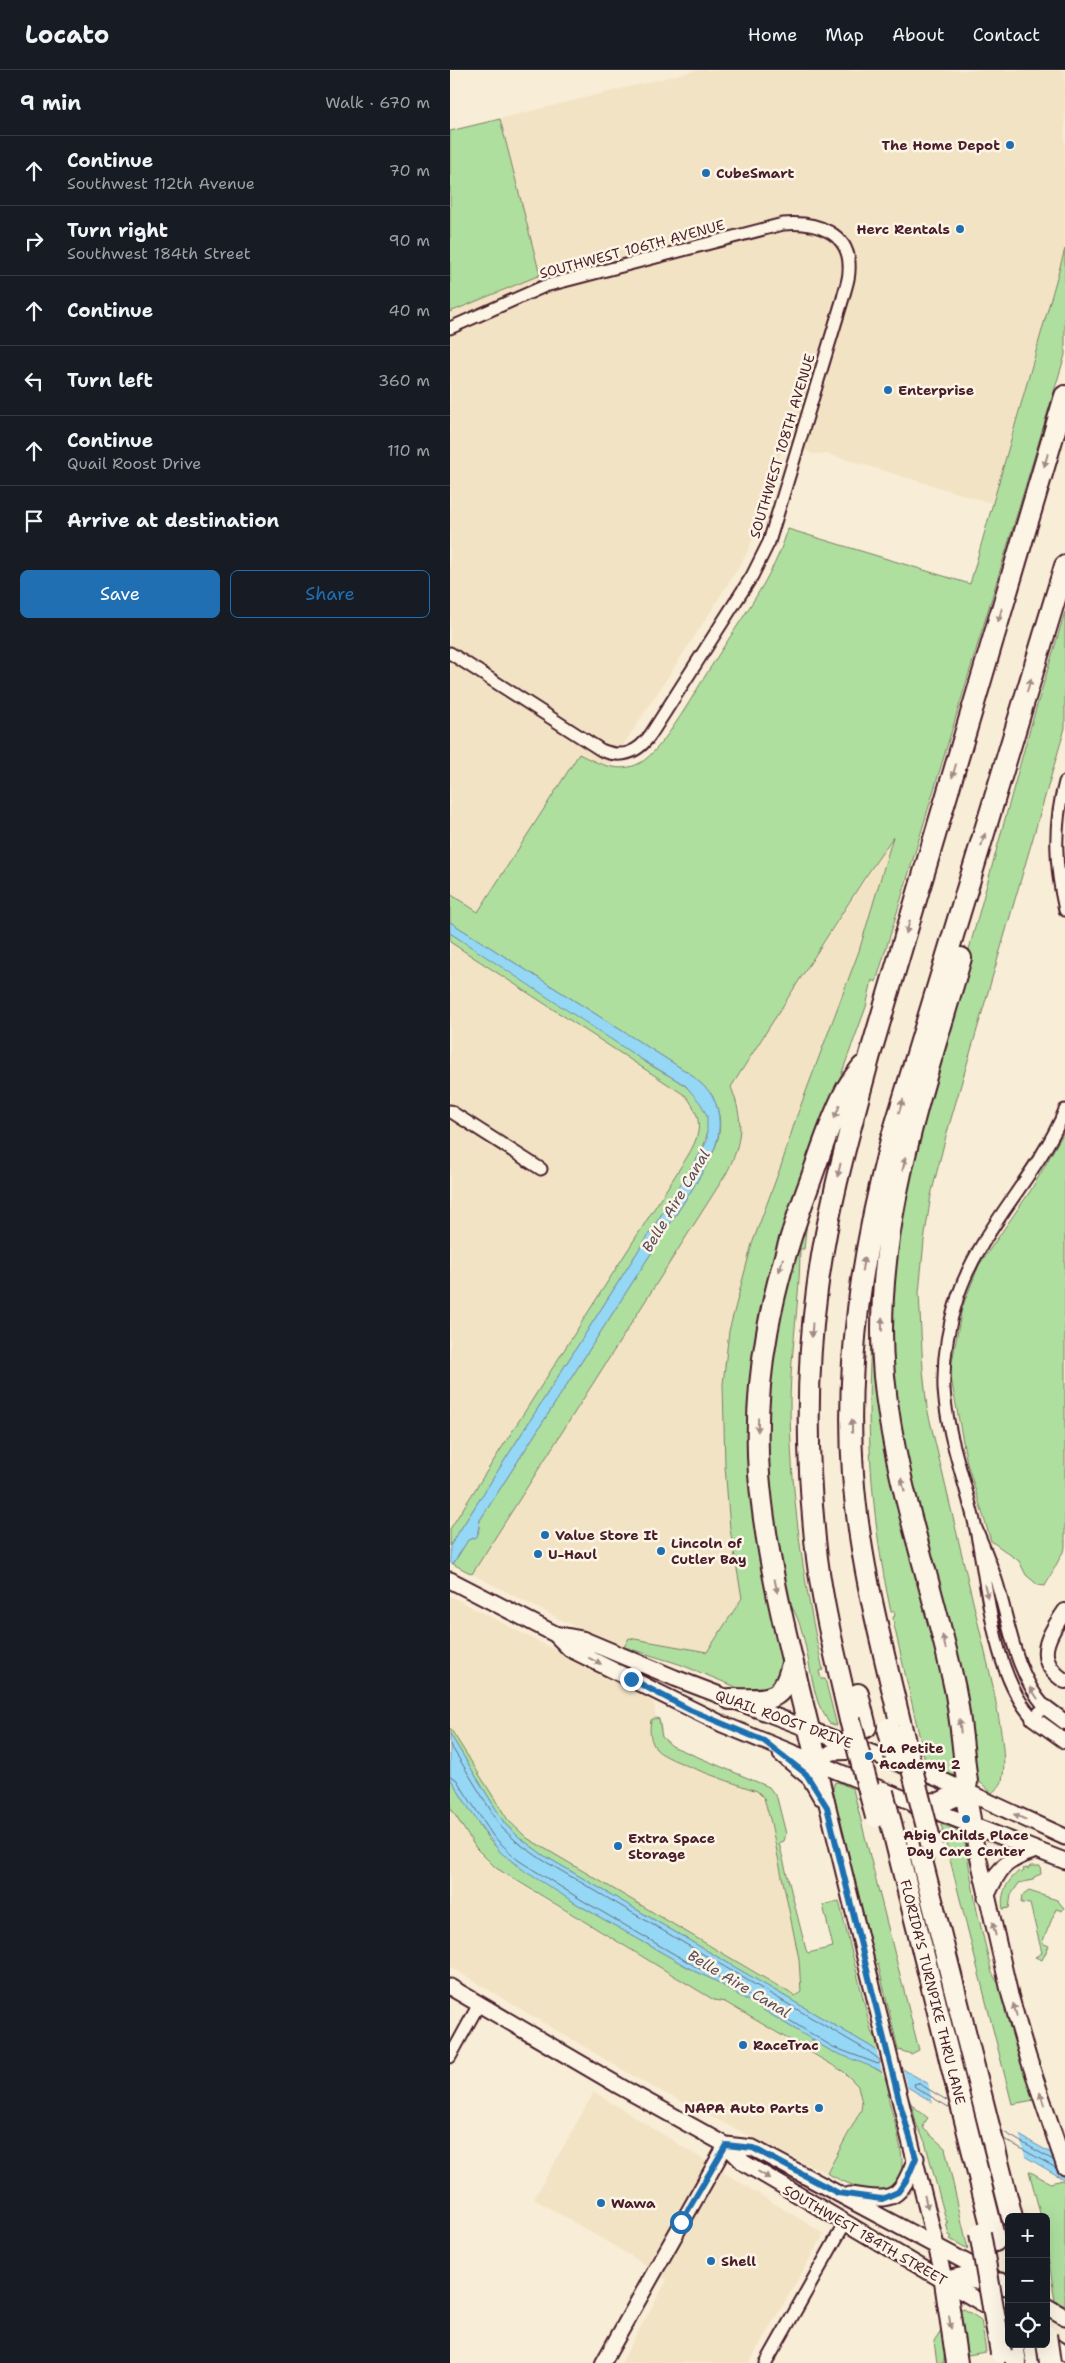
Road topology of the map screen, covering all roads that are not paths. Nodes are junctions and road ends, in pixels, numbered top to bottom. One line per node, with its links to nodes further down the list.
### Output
1 (827, 230): 2 (street, SOUTHWEST 106TH AVENUE); 5 (street, SOUTHWEST 108TH AVENUE)
2 (450, 328)
3 (1065, 396): 9 (highway, one-way to 9)
4 (1065, 566): 7 (highway, one-way to 4)
5 (450, 653)
6 (1065, 782): 8 (street)
7 (969, 887): 30 (highway, one-way to 7); 41 (highway, one-way to 7, bridge)
8 (1065, 910)
9 (870, 1055): 17 (highway, one-way to 17); 49 (highway, one-way to 49, bridge)
10 (1065, 1110): 13 (street)
11 (450, 1112): 12 (street)
12 (541, 1169)
13 (975, 1526): 18 (street); 19 (street, one-way to 19)
14 (450, 1580): 16 (main road, QUAIL ROOST DRIVE)
15 (1065, 1611): 20 (street)
16 (555, 1634): 21 (main road, QUAIL ROOST DRIVE); 26 (main road, QUAIL ROOST DRIVE, one-way to 26)
17 (792, 1663): 21 (highway); 25 (highway)
18 (1020, 1667): 19 (street); 22 (street, one-way to 18)
19 (1006, 1673): 23 (street)
20 (1065, 1680)
21 (730, 1699): 25 (main road, QUAIL ROOST DRIVE)
22 (1045, 1707): 23 (street); 24 (street)
23 (1033, 1718): 27 (street)
24 (1065, 1722)
25 (808, 1728): 28 (main road, QUAIL ROOST DRIVE); 29 (highway)
26 (764, 1741): 29 (main road, QUAIL ROOST DRIVE); 32 (main road)
27 (1065, 1742)
28 (868, 1751): 29 (main road); 30 (main road, QUAIL ROOST DRIVE)
29 (816, 1763): 31 (main road, QUAIL ROOST DRIVE); 32 (main road)
30 (964, 1791): 31 (highway); 33 (highway); 34 (main road, QUAIL ROOST DRIVE, one-way to 30)
31 (917, 1804): 33 (main road, QUAIL ROOST DRIVE)
32 (827, 1807): 43 (main road)
33 (971, 1825): 35 (main road, QUAIL ROOST DRIVE); 37 (main road)
34 (1065, 1837)
35 (1036, 1850): 36 (main road, QUAIL ROOST DRIVE); 37 (main road)
36 (1062, 1856)
37 (986, 1897): 44 (main road, one-way to 37)
38 (450, 1987): 39 (main road, SOUTHWEST 184TH STREET)
39 (479, 2004): 40 (street); 42 (main road, SOUTHWEST 184TH STREET)
40 (450, 2056)
41 (987, 2087): 46 (highway, FLORIDA'S TURNPIKE THRU LANE); 47 (highway)
42 (726, 2145): 45 (main road, SOUTHWEST 184TH STREET); 48 (main road, SOUTHWEST 184TH STREET, one-way to 48); 65 (street)
43 (916, 2158): 45 (main road); 50 (main road, one-way to 50)
44 (1065, 2168)
45 (838, 2193): 50 (main road, SOUTHWEST 184TH STREET)
46 (1011, 2213)
47 (1024, 2213)
48 (845, 2223): 51 (main road, SOUTHWEST 184TH STREET); 66 (street)
49 (987, 2237): 54 (highway); 64 (highway, bridge)
50 (936, 2246): 51 (main road); 52 (main road, SOUTHWEST 184TH STREET)
51 (945, 2282): 53 (highway); 56 (main road, SOUTHWEST 184TH STREET); 67 (highway, one-way to 67)
52 (1005, 2283)
53 (1005, 2284)
54 (1005, 2304)
55 (1050, 2308): 57 (main road)
56 (1005, 2317)
57 (1065, 2317)
58 (1050, 2338): 60 (main road)
59 (1050, 2344): 63 (main road)
60 (1065, 2345)
61 (1035, 2348): 68 (highway)
62 (1048, 2348): 69 (highway, bridge)
63 (1065, 2353)
64 (1009, 2357)
65 (603, 2363)
66 (766, 2363)
67 (957, 2363)
68 (1037, 2363)
69 (1050, 2363)

